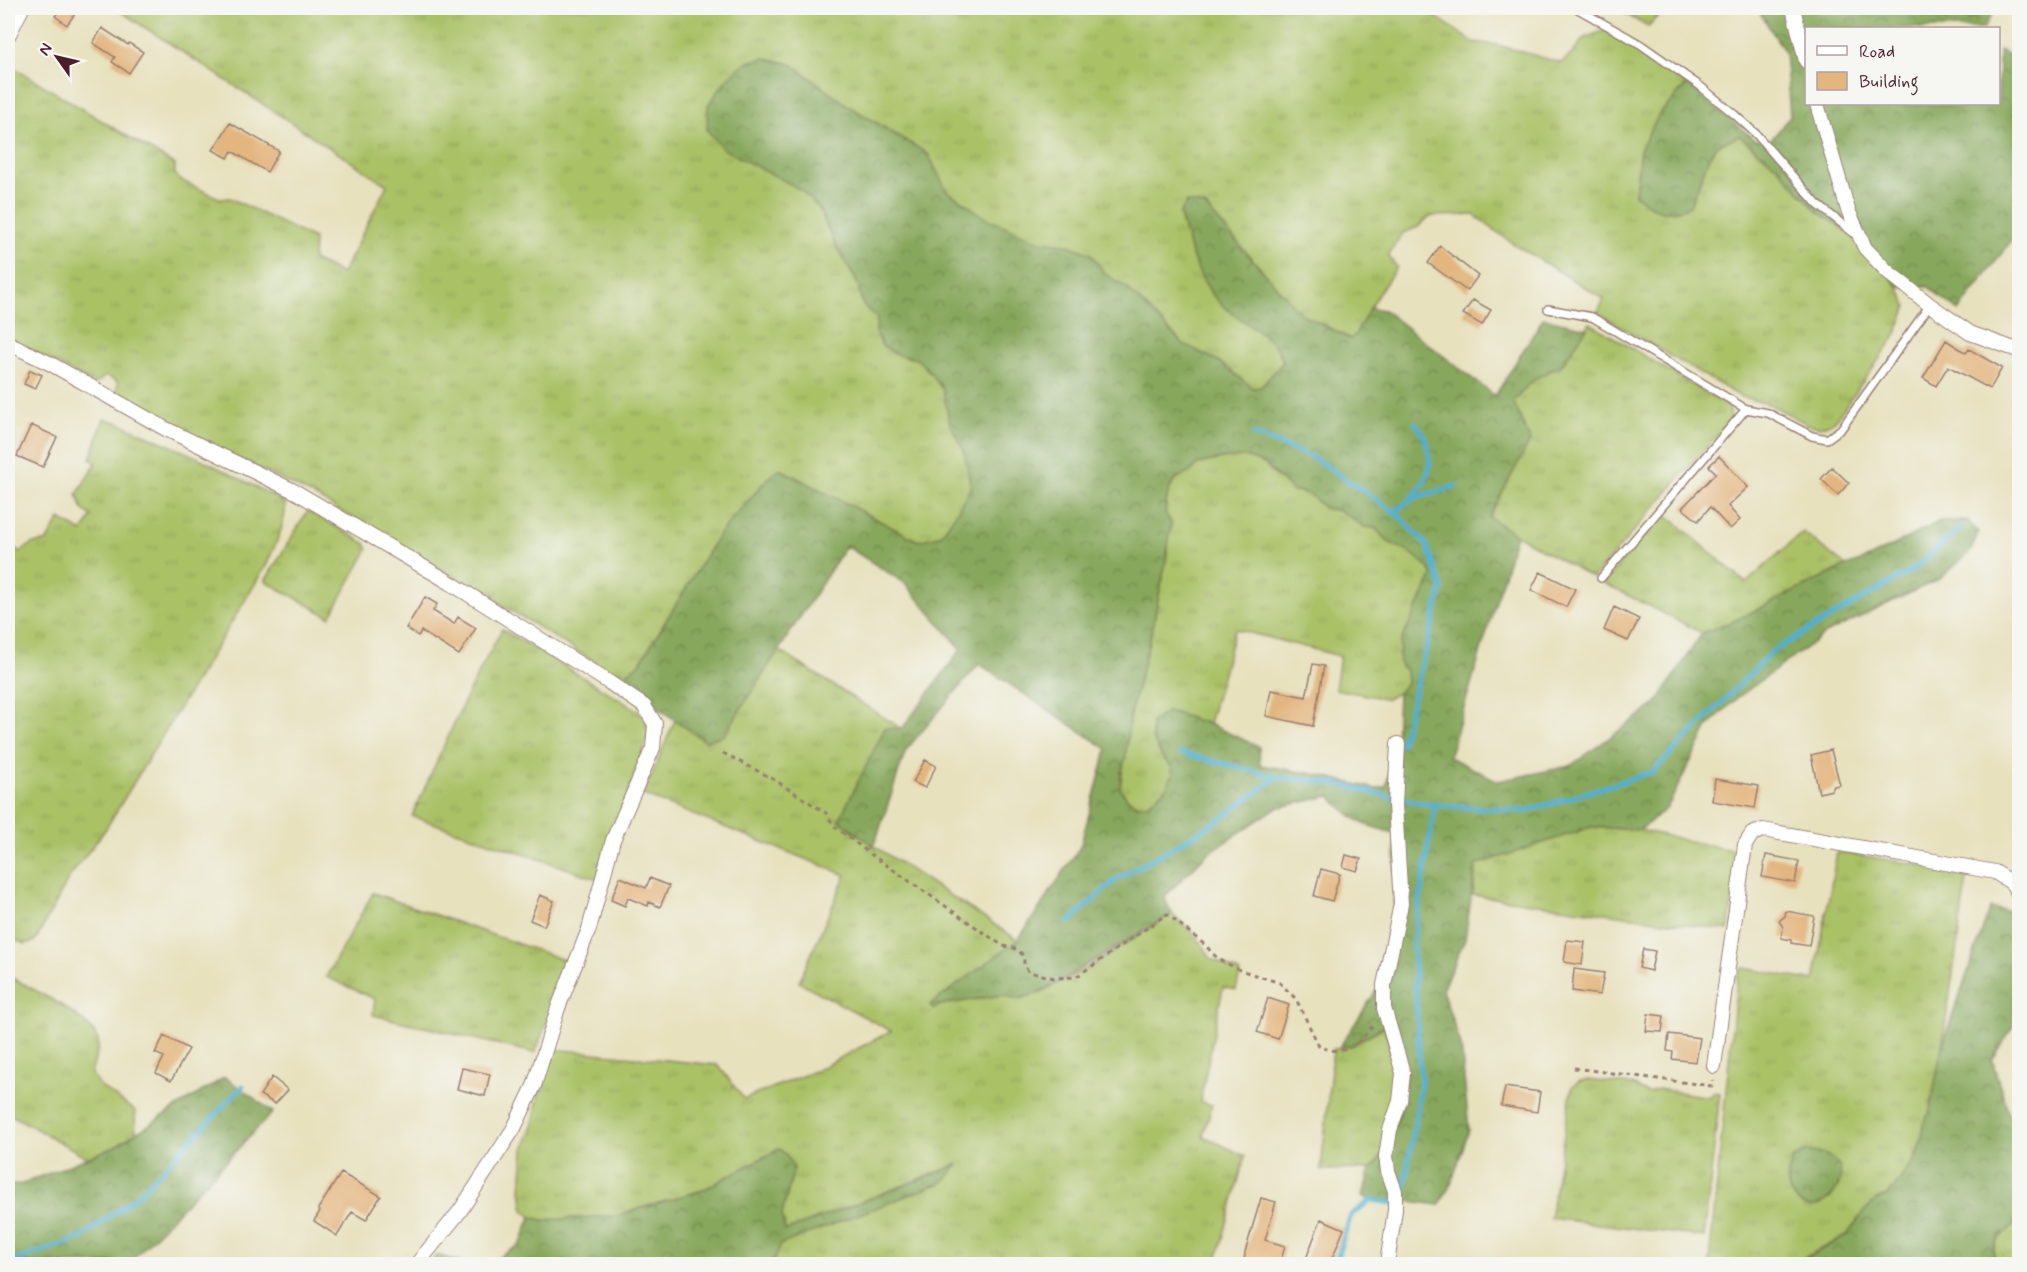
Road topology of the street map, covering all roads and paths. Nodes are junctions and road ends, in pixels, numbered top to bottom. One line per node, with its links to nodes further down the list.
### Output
1 (22, 8): 4 (street)
2 (1576, 8): 7 (lane)
3 (1793, 8): 5 (street)
4 (8, 36)
5 (1805, 57)
6 (1817, 105): 7 (street)
7 (1860, 238): 8 (street)
8 (1930, 305): 11 (street); 12 (lane)
9 (1548, 309): 12 (lane)
10 (8, 343): 20 (street)
11 (2019, 351)
12 (1746, 409): 13 (lane)
13 (1601, 578)
14 (1398, 744): 17 (street)
15 (723, 753): 17 (path)
16 (2019, 896): 18 (street)
17 (1384, 1008): 21 (street)
18 (1714, 1066): 19 (path)
19 (1574, 1068)
20 (417, 1264)
21 (1387, 1264)

